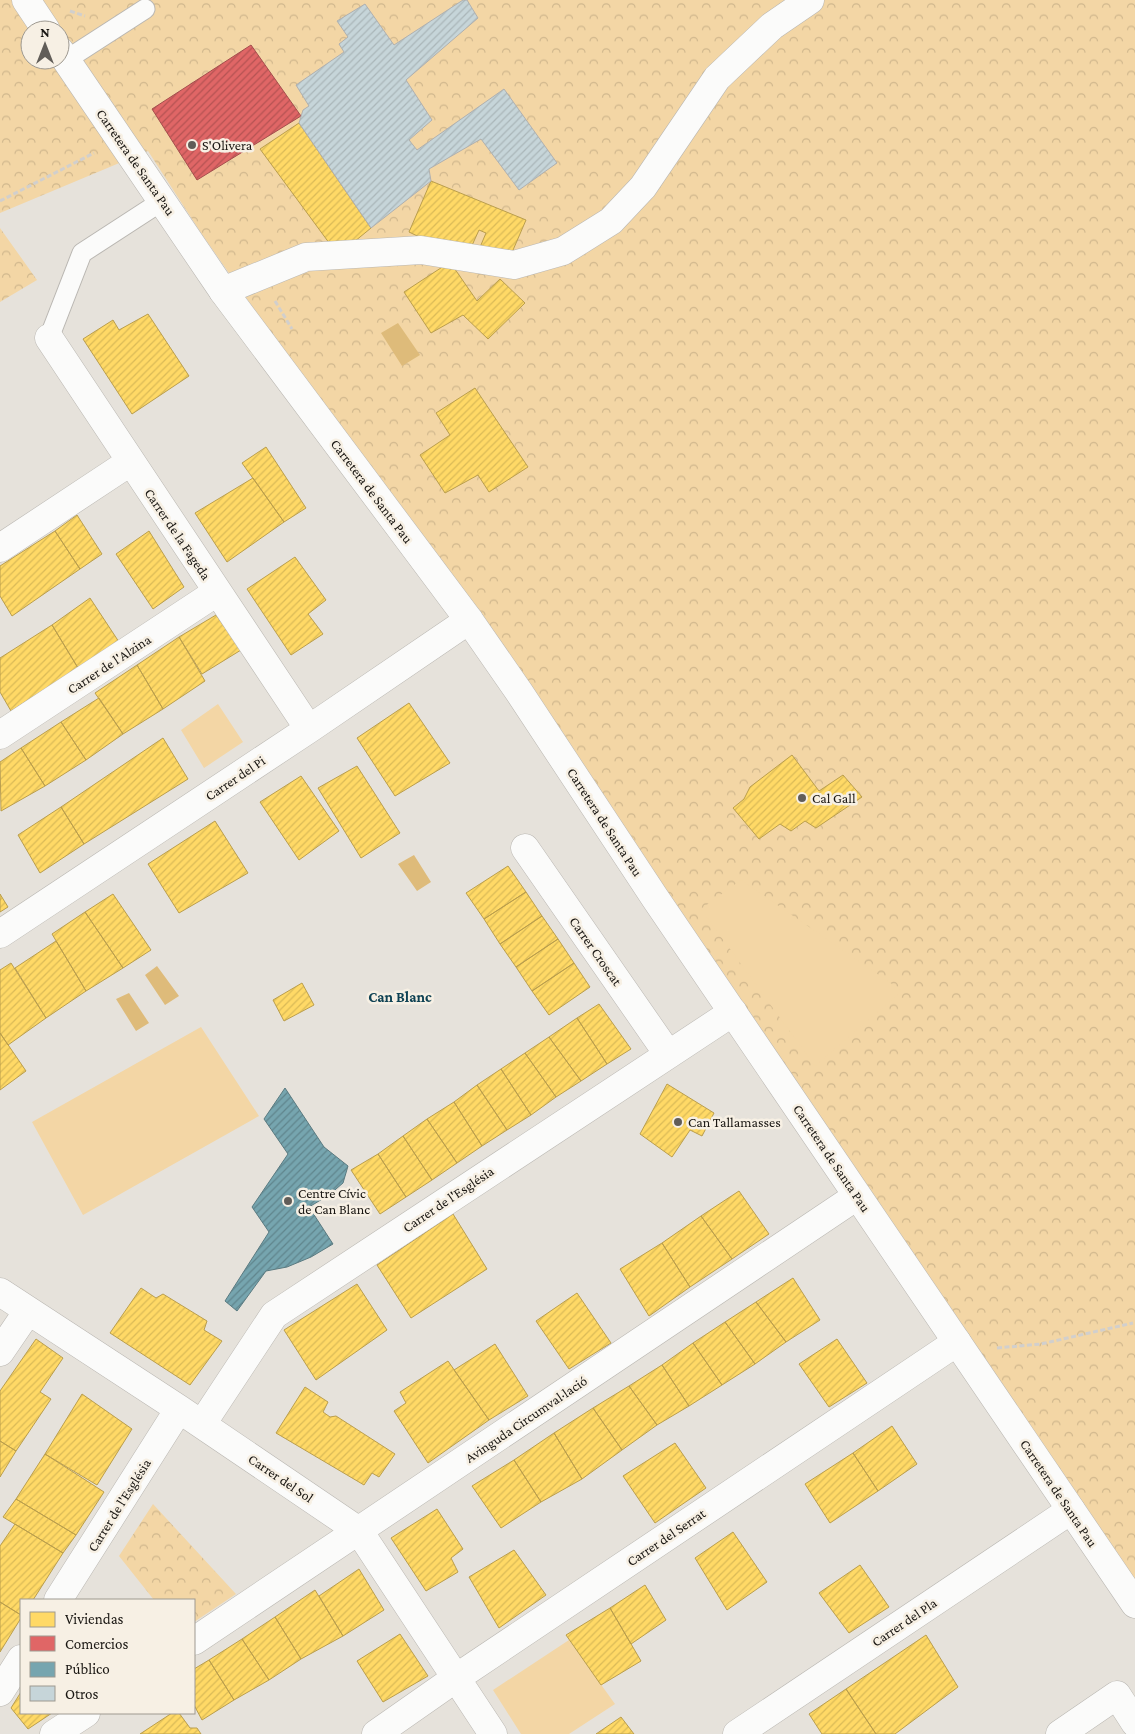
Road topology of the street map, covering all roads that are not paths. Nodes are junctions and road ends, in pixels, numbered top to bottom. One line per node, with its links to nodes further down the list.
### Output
1 (26, 0): 4 (street)
2 (810, 0): 8 (street)
3 (146, 9): 5 (lane)
4 (39, 20)
5 (70, 52)
6 (70, 66): 7 (street, Carretera de Santa Pau)
7 (162, 201): 8 (street, Carretera de Santa Pau); 9 (lane)
8 (224, 291): 13 (street, Carretera de Santa Pau)
9 (48, 338): 10 (street, Carrer de la Fageda)
10 (130, 462): 11 (street); 12 (street, Carrer de la Fageda)
11 (0, 548)
12 (217, 592): 14 (street, Carrer de la Fageda); 15 (street, Carrer de l'Alzina)
13 (469, 620): 14 (street, Carrer del Pi); 18 (street, Carretera de Santa Pau)
14 (309, 729): 17 (street, Carrer del Pi)
15 (0, 735)
16 (524, 848): 19 (street, Carrer Croscat)
17 (0, 934)
18 (733, 1012): 19 (street, Carrer de l'Església); 20 (street, Carretera de Santa Pau)
19 (668, 1054): 26 (street, Carrer de l'Església)
20 (857, 1196): 23 (street, Carretera de Santa Pau); 28 (street, Avinguda Circumval·lació)
21 (0, 1292): 22 (street, Carrer del Sol)
22 (28, 1310): 24 (street); 25 (street, Carrer del Sol)
23 (957, 1342): 27 (street, Carretera de Santa Pau); 33 (street, Carrer del Serrat)
24 (0, 1352)
25 (179, 1409): 26 (street, Carrer del Sol); 29 (street, Carrer de l'Església)
26 (202, 1424): 28 (street, Carrer del Sol)
27 (1071, 1510): 30 (street, Carretera de Santa Pau); 40 (street, Carrer del Pla)
28 (359, 1531): 31 (street, Avinguda Circumval·lació); 33 (street, Carrer del Sol)
29 (59, 1599)
30 (1135, 1604)
31 (195, 1640)
32 (20, 1661): 34 (street)
33 (456, 1678): 38 (street, Carrer del Serrat); 39 (street, Carrer del Sol)
34 (0, 1692)
35 (84, 1714): 37 (street)
36 (1135, 1723): 41 (street)
37 (54, 1734)
38 (376, 1734)
39 (493, 1734)
40 (737, 1734)
41 (1060, 1734)

